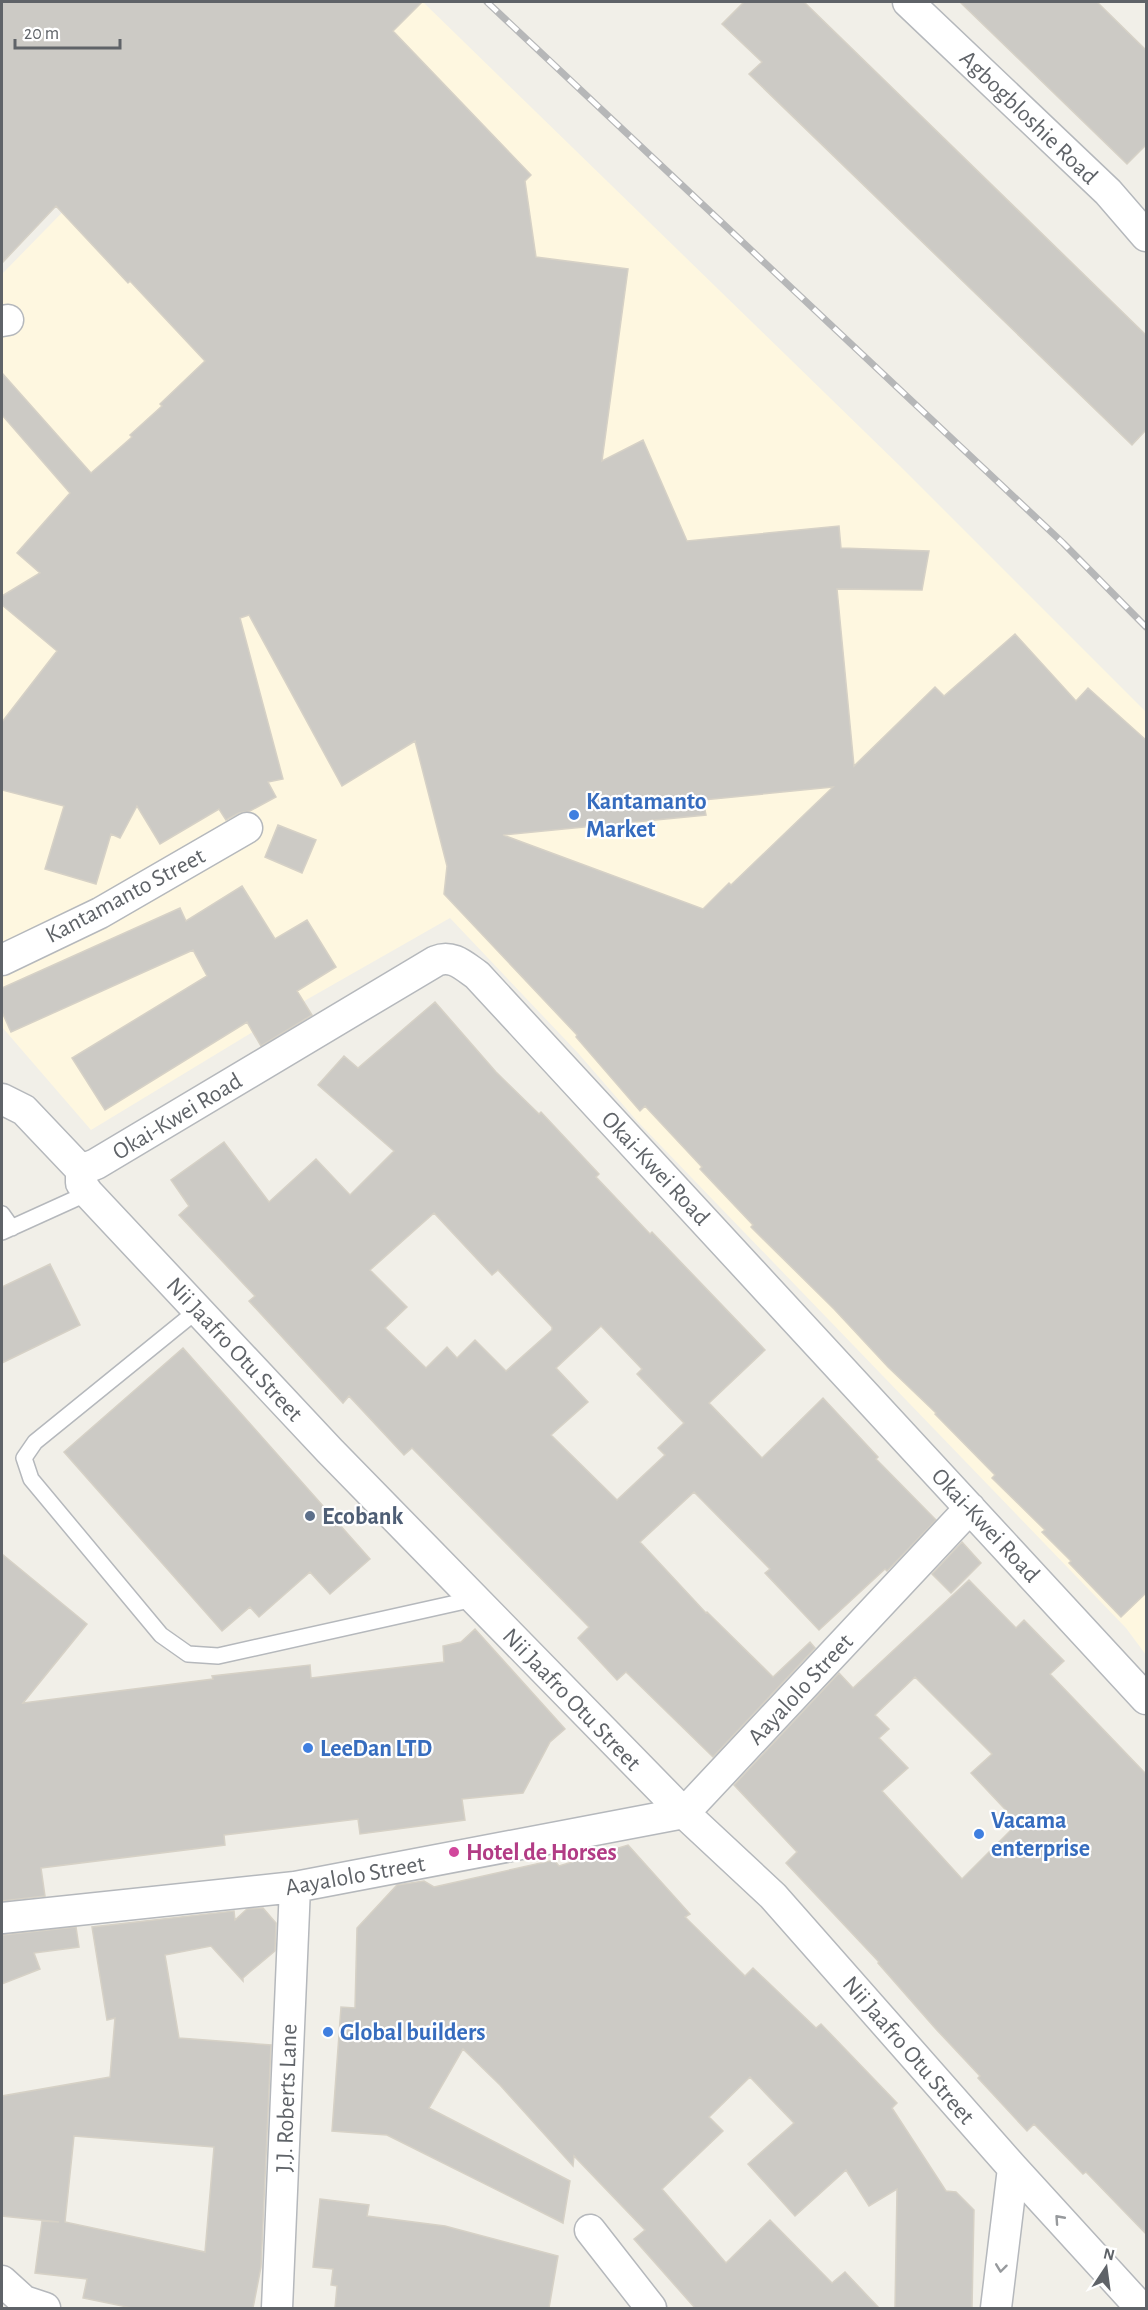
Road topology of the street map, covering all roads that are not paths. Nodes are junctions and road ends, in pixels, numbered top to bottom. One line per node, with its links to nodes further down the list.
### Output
1 (908, 2): 2 (street, Agbogbloshie Road)
2 (1146, 236)
3 (246, 828): 4 (street, Kantamanto Street)
4 (2, 960)
5 (2, 1099): 6 (street, Nii Jaafro Otu Street)
6 (85, 1182): 8 (lane); 9 (street, Nii Jaafro Otu Street); 10 (street, Okai-Kwei Road)
7 (2, 1214): 8 (lane)
8 (7, 1230)
9 (199, 1309): 11 (street, Nii Jaafro Otu Street); 11 (lane)
10 (970, 1508): 12 (street, Okai-Kwei Road); 13 (street, Aayalolo Street)
11 (474, 1599): 13 (street, Nii Jaafro Otu Street)
12 (1146, 1699)
13 (684, 1813): 14 (street, Aayalolo Street); 16 (street, Nii Jaafro Otu Street)
14 (295, 1887): 15 (street, Aayalolo Street); 20 (street, J.J. Roberts Lane)
15 (2, 1918)
16 (1013, 2168): 22 (street, one-way to 22); 23 (street, Nii Jaafro Otu Street, one-way to 16)
17 (590, 2230): 21 (street)
18 (2, 2281): 19 (street)
19 (27, 2306)
20 (277, 2308)
21 (651, 2308)
22 (996, 2308)
23 (1141, 2308)

